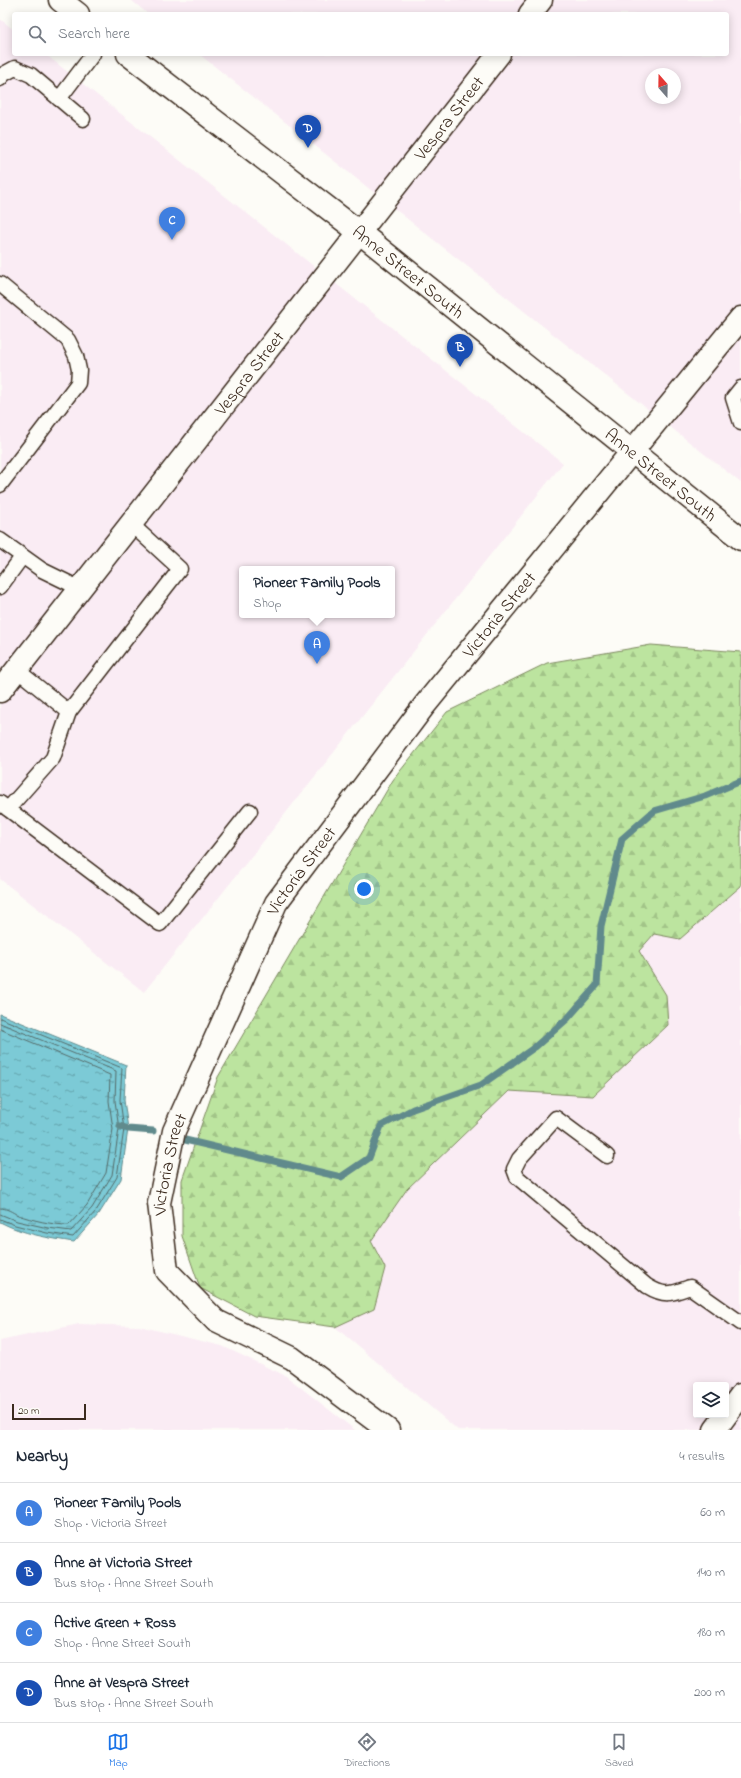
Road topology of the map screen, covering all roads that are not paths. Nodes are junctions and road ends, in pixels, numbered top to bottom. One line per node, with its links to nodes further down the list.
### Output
1 (60, 0): 3 (street)
2 (541, 0): 4 (street)
3 (75, 12)
4 (532, 12)
5 (91, 56): 9 (lane)
6 (131, 56): 11 (street, Anne Street South)
7 (497, 56): 11 (street, Vespra Street)
8 (0, 79): 9 (lane)
9 (59, 99): 10 (lane)
10 (83, 119)
11 (359, 232): 16 (street, Anne Street South); 18 (street, Vespra Street)
12 (0, 284): 17 (lane)
13 (741, 318): 16 (street, Victoria Street)
14 (741, 388): 15 (lane)
15 (741, 423)
16 (632, 452): 19 (street, Anne Street South); 32 (street, Victoria Street)
17 (0, 485)
18 (131, 524): 23 (street, Vespra Street); 26 (lane)
19 (741, 539)
20 (0, 540): 21 (lane)
21 (22, 557): 22 (lane); 23 (lane)
22 (0, 587)
23 (81, 589): 24 (street, Vespra Street)
24 (17, 670): 25 (street, Vespra Street); 26 (lane)
25 (0, 692)
26 (68, 712): 27 (lane)
27 (4, 806): 28 (lane)
28 (250, 811)
29 (607, 1156): 30 (lane)
30 (741, 1323)
31 (741, 1395): 33 (street)
32 (388, 1430)
33 (715, 1430)

